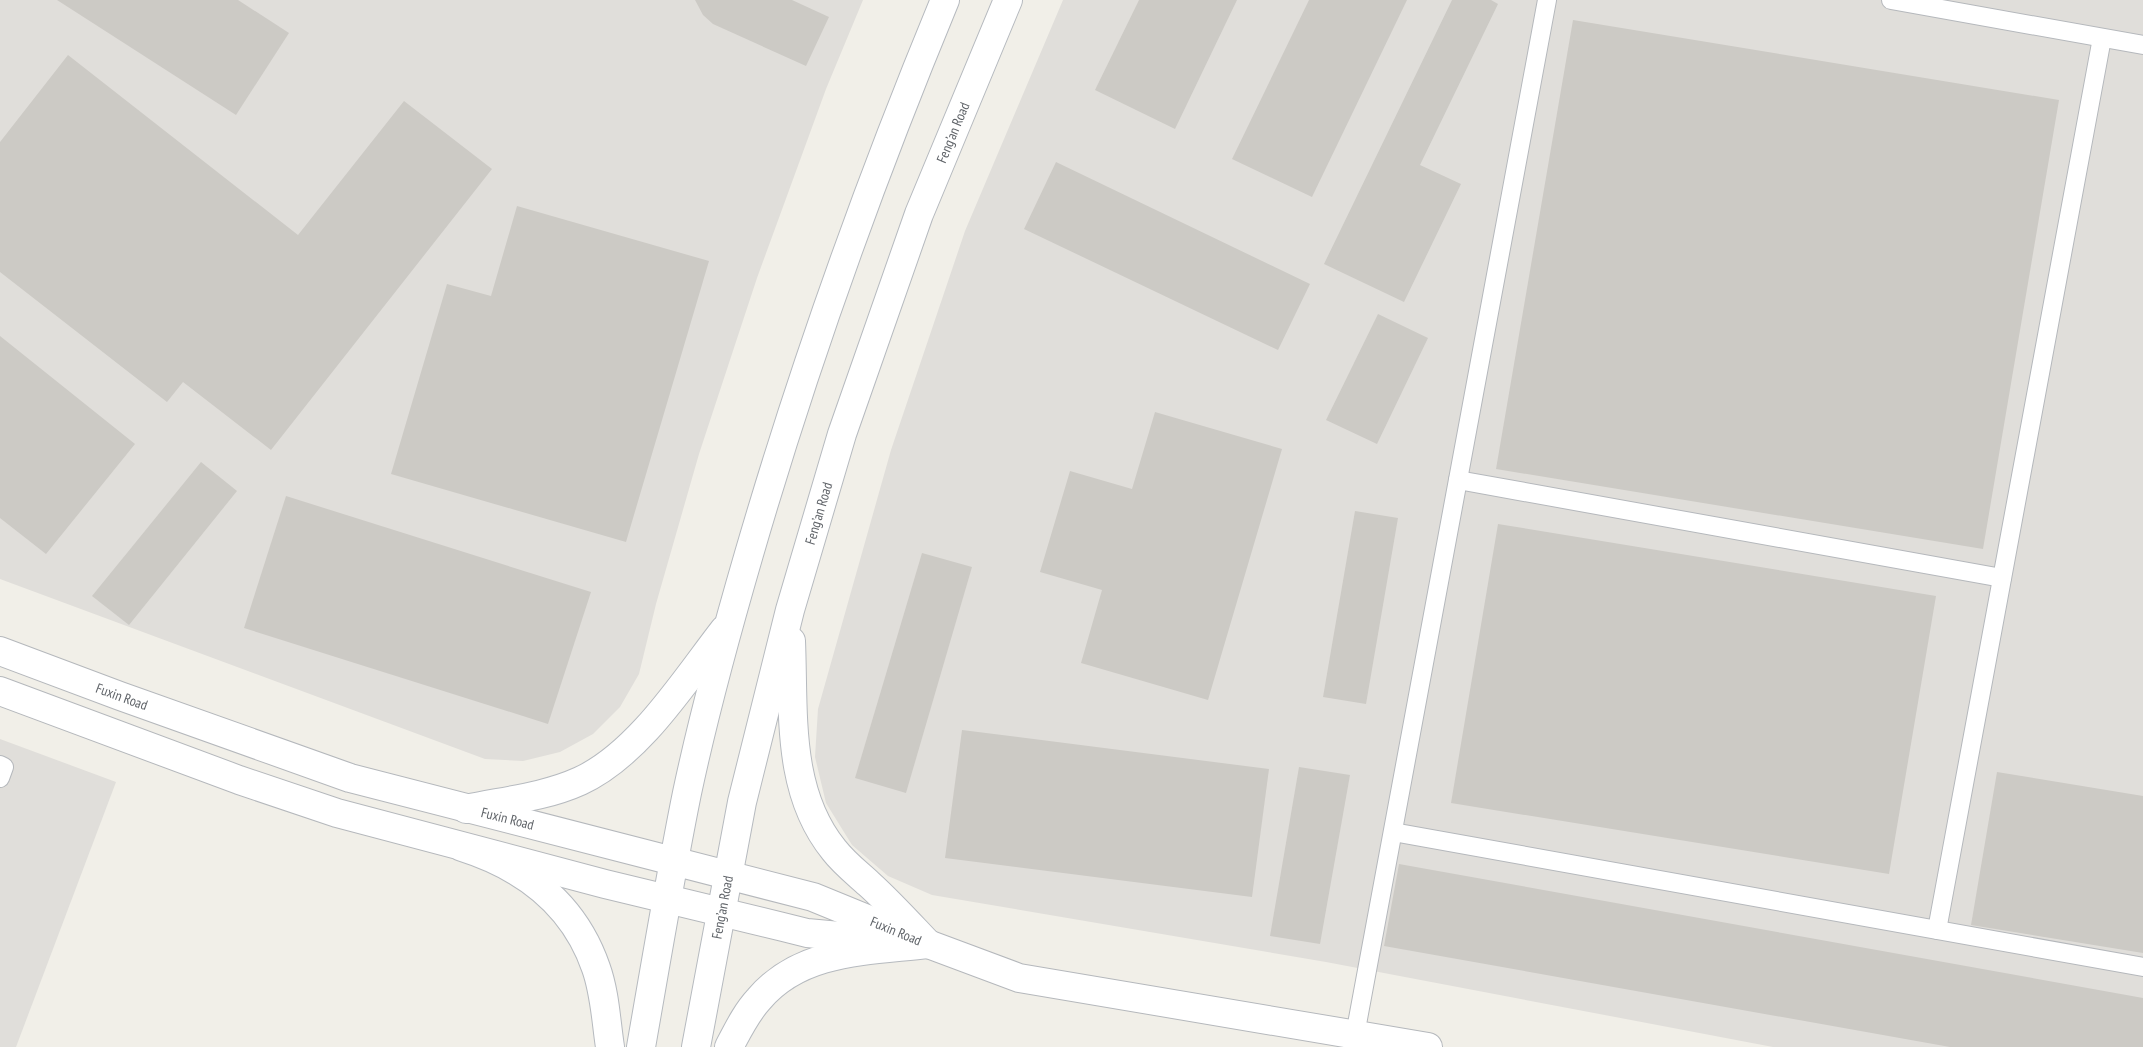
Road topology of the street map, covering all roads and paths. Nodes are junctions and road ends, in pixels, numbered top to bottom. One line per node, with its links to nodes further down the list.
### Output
1 (945, 0): 10 (street)
2 (1008, 0): 9 (street, Feng’an Road)
3 (1547, 0): 7 (lane)
4 (1891, 0): 5 (lane)
5 (2102, 38): 6 (lane); 8 (lane)
6 (2143, 45)
7 (1458, 480): 8 (lane); 16 (lane)
8 (2002, 578): 22 (lane)
9 (790, 610): 19 (street, Feng’an Road); 23 (street)
10 (729, 623): 15 (street); 18 (street)
11 (0, 651): 15 (street, Fuxin Road)
12 (0, 691): 17 (street, Fuxin Road)
13 (0, 765): 14 (lane)
14 (0, 778)
15 (466, 809): 18 (street, Fuxin Road)
16 (1393, 832): 22 (lane); 25 (lane)
17 (462, 847): 20 (street, Fuxin Road); 26 (street)
18 (675, 862): 19 (street, Fuxin Road); 20 (street)
19 (728, 875): 21 (street, Feng’an Road); 23 (street, Fuxin Road)
20 (668, 899): 21 (street, Fuxin Road); 27 (street)
21 (721, 912): 23 (street, Fuxin Road); 28 (street, Feng’an Road)
22 (1937, 930): 24 (lane)
23 (928, 944): 25 (street); 29 (street)
24 (2143, 967)
25 (1356, 1035): 30 (street)
26 (610, 1047)
27 (641, 1047)
28 (696, 1047)
29 (729, 1047)
30 (1428, 1047)

